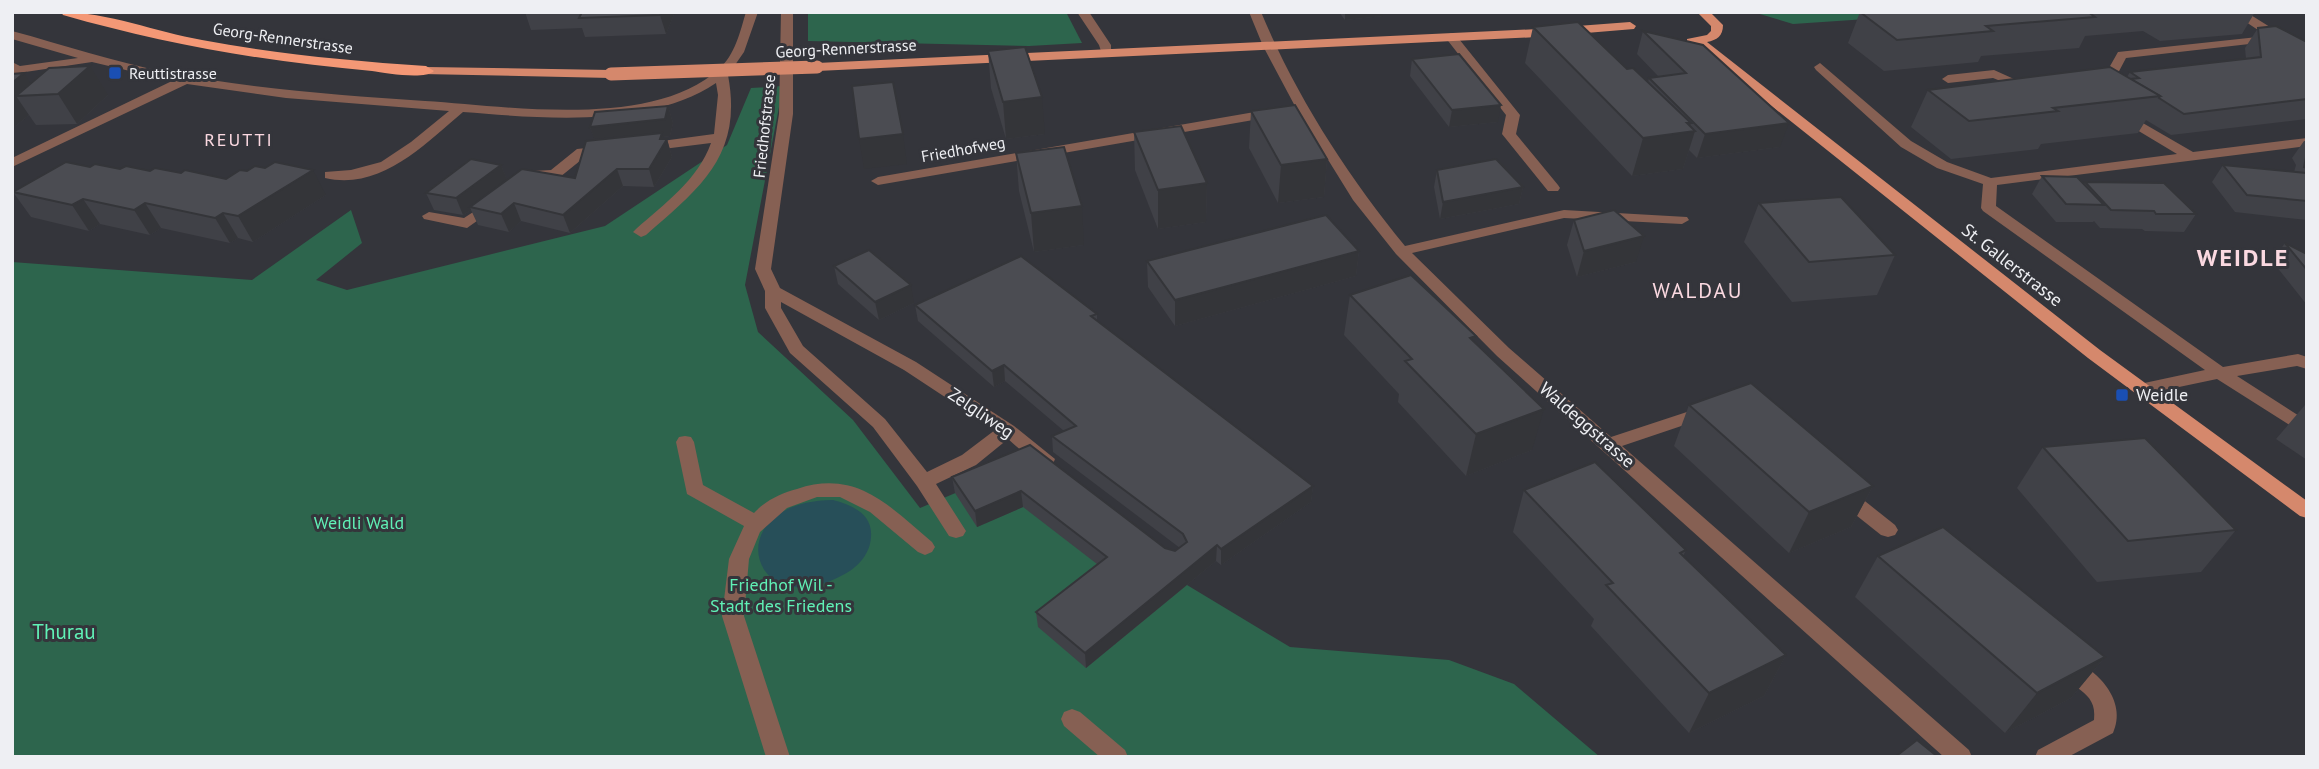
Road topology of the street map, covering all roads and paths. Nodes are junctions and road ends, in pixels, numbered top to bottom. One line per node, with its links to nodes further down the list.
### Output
1 (68, 12): 20 (highway, Georg-Rennerstrasse)
2 (752, 12): 21 (street)
3 (787, 12): 39 (street, Friedhofstrasse)
4 (1083, 12): 15 (street)
5 (1255, 12): 14 (street, Waldeggstrasse)
6 (1628, 12): 10 (main road, Georg-Rennerstrasse)
7 (1703, 12): 13 (main road)
8 (2237, 12): 11 (street)
9 (12, 35): 17 (street)
10 (1451, 37): 14 (main road, Georg-Rennerstrasse); 34 (street)
11 (2280, 38): 16 (street); 29 (street)
12 (1677, 42): 13 (main road)
13 (1699, 42): 42 (main road, St. Gallerstrasse)
14 (1269, 46): 15 (main road, Georg-Rennerstrasse); 26 (street, Waldeggstrasse)
15 (1107, 54): 20 (main road, Georg-Rennerstrasse, bridge)
16 (2307, 55)
17 (98, 60): 19 (street); 23 (street)
18 (1820, 67): 33 (street)
19 (14, 69)
20 (426, 71)
21 (721, 73): 25 (street); 27 (street)
22 (1948, 79): 24 (street)
23 (185, 80): 25 (street); 30 (street)
24 (2042, 91)
25 (460, 107): 31 (street)
26 (1303, 108): 32 (street, Friedhofweg); 38 (street, Waldeggstrasse)
27 (720, 136): 35 (street); 37 (street)
28 (2307, 142): 29 (street)
29 (2191, 157): 33 (street)
30 (12, 163)
31 (330, 175)
32 (878, 181)
33 (1990, 182): 41 (street)
34 (1553, 188)
35 (429, 216)
36 (1682, 219): 38 (street)
37 (641, 232)
38 (1401, 251): 47 (street, Waldeggstrasse)
39 (773, 291): 44 (street, Zelgliweg); 49 (street, Friedhofstrasse)
40 (2307, 363): 41 (street)
41 (2220, 373): 42 (street); 45 (street)
42 (2141, 389): 51 (main road, St. Gallerstrasse)
43 (1724, 405): 47 (street)
44 (1008, 430): 48 (street, Zelgliweg); 49 (street)
45 (2307, 430)
46 (685, 442): 52 (street)
47 (1609, 444): 60 (street, Waldeggstrasse)
48 (1063, 472)
49 (924, 481): 54 (street, Friedhofstrasse)
50 (1835, 487): 53 (street)
51 (2307, 511)
52 (754, 522): 55 (street); 58 (street)
53 (1888, 530)
54 (956, 531)
55 (925, 547)
56 (2052, 654): 61 (street)
57 (1072, 719): 59 (street)
58 (778, 757)
59 (1117, 757)
60 (1961, 757)
61 (2046, 757)

